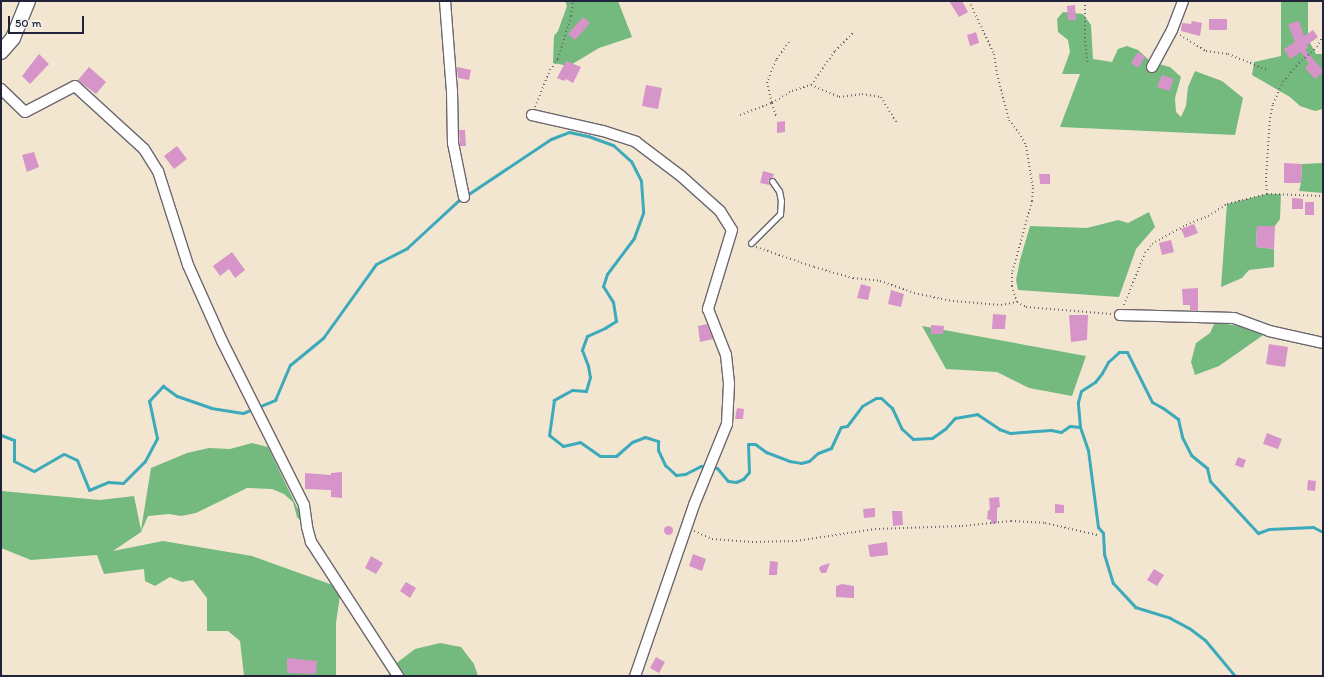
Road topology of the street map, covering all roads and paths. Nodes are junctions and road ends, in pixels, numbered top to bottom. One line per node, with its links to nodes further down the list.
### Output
1 (28, 1): 11 (street)
2 (445, 1): 24 (street)
3 (573, 1): 19 (path)
4 (969, 1): 27 (path)
5 (1085, 1): 12 (path)
6 (1183, 1): 7 (street)
7 (1172, 30): 13 (street); 14 (path)
8 (853, 33): 15 (path)
9 (1323, 36): 23 (path)
10 (789, 42): 17 (path)
11 (1, 52)
12 (1088, 65)
13 (1152, 67)
14 (1267, 70)
15 (811, 86): 17 (path); 21 (path)
16 (1, 89): 32 (street)
17 (772, 103): 18 (path); 20 (path)
18 (740, 115)
19 (532, 116): 30 (street)
20 (776, 116)
21 (897, 124)
22 (772, 181): 26 (lane)
23 (1268, 194): 25 (path); 28 (path)
24 (464, 196)
25 (1323, 196)
26 (751, 243): 27 (path)
27 (1017, 302): 28 (path)
28 (1120, 315): 29 (street)
29 (1323, 343)
30 (688, 528): 31 (path); 33 (street)
31 (1098, 535)
32 (398, 676)
33 (635, 676)

